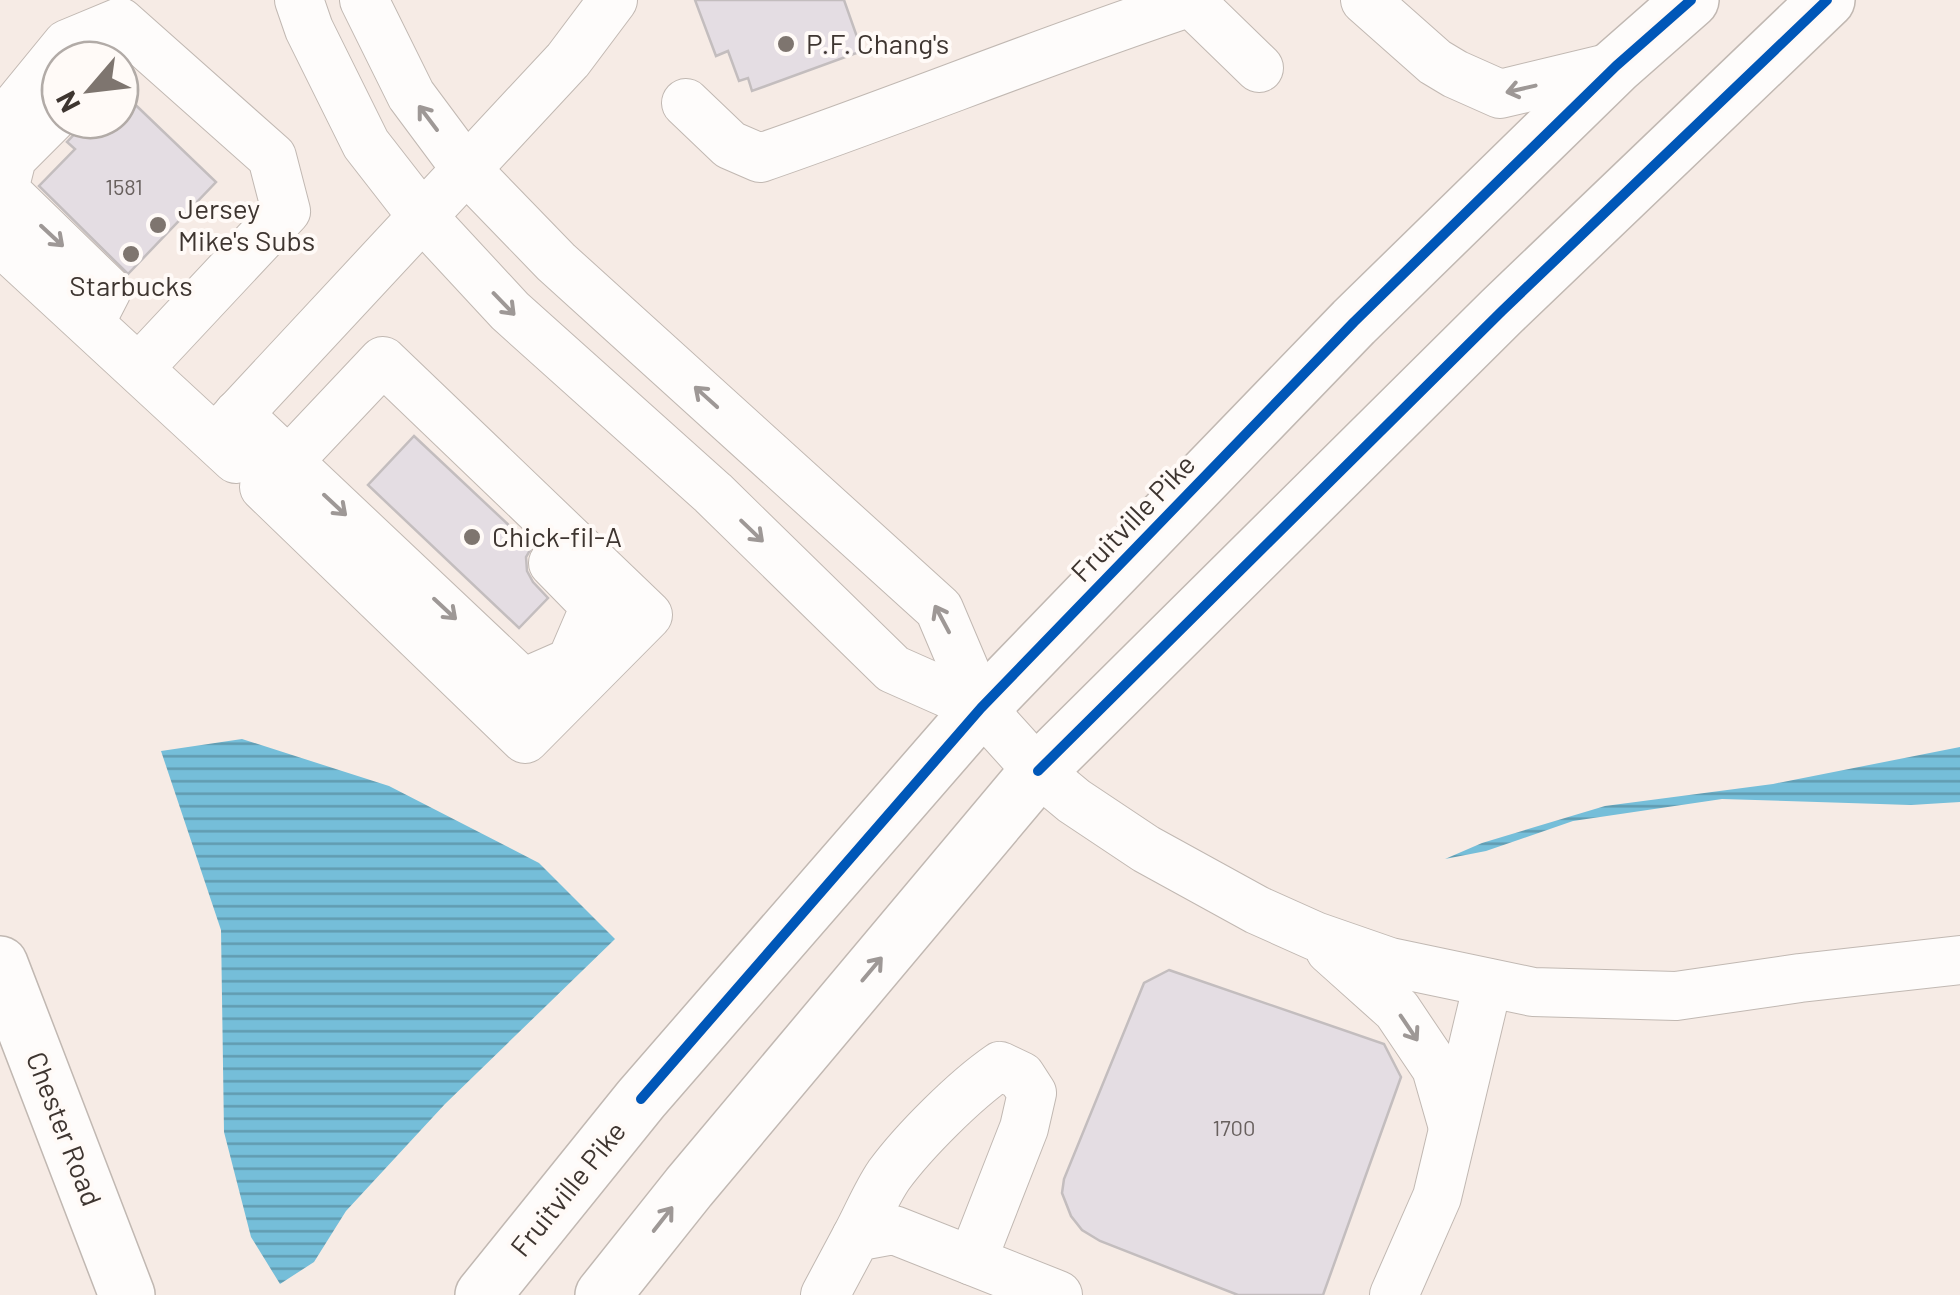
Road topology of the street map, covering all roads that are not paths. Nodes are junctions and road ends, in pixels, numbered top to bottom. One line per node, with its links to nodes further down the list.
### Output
1 (299, 0): 17 (street)
2 (364, 0): 16 (street, one-way to 2)
3 (613, 0): 16 (street)
4 (1365, 0): 10 (street, one-way to 4)
5 (1691, 0): 10 (main road, Fruitville Pike)
6 (1827, 0): 26 (main road)
7 (77, 40): 8 (street)
8 (122, 40)
9 (140, 60): 22 (street)
10 (1616, 66): 25 (main road, Fruitville Pike)
11 (1258, 68): 13 (street)
12 (40, 77): 14 (street)
13 (686, 103)
14 (0, 126)
15 (40, 130): 20 (street, one-way to 20)
16 (466, 169): 17 (street); 25 (street, one-way to 16)
17 (422, 216): 19 (street); 25 (street, one-way to 25)
18 (0, 240): 20 (street)
19 (334, 312): 21 (street); 23 (street)
20 (90, 323): 22 (street)
21 (383, 361): 24 (street); 24 (street)
22 (139, 368): 23 (street)
23 (227, 426): 24 (street)
24 (276, 474)
25 (981, 708): 26 (street); 37 (main road, Fruitville Pike)
26 (1038, 772): 27 (street); 38 (main road, one-way to 26)
27 (1314, 936): 30 (street); 32 (street, one-way to 32)
28 (1960, 960): 30 (street)
29 (0, 964): 31 (main road, Chester Road)
30 (1488, 983): 32 (street)
31 (40, 1066): 35 (main road); 36 (main road, Chester Road)
32 (1454, 1127): 41 (street)
33 (856, 1238): 34 (street); 34 (street); 39 (street)
34 (972, 1261): 40 (street)
35 (88, 1295)
36 (127, 1295)
37 (483, 1295)
38 (603, 1295)
39 (825, 1295)
40 (1058, 1295)
41 (1394, 1295)

